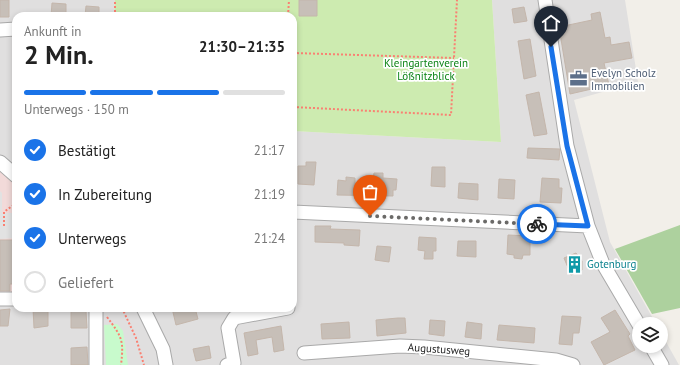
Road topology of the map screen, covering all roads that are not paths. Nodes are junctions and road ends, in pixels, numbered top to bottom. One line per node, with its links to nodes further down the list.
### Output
1 (545, 0): 7 (street)
2 (12, 29): 3 (street)
3 (0, 30)
4 (0, 162): 5 (street)
5 (12, 172)
6 (297, 212): 7 (street)
7 (588, 226): 13 (street)
8 (0, 299): 9 (street)
9 (12, 299)
10 (100, 312): 16 (street)
11 (145, 312): 17 (street)
12 (266, 312): 18 (street)
13 (634, 317)
14 (304, 353): 19 (street, Augustusweg)
15 (655, 353): 20 (street)
16 (96, 365)
17 (166, 365)
18 (227, 365)
19 (573, 365)
20 (662, 365)

